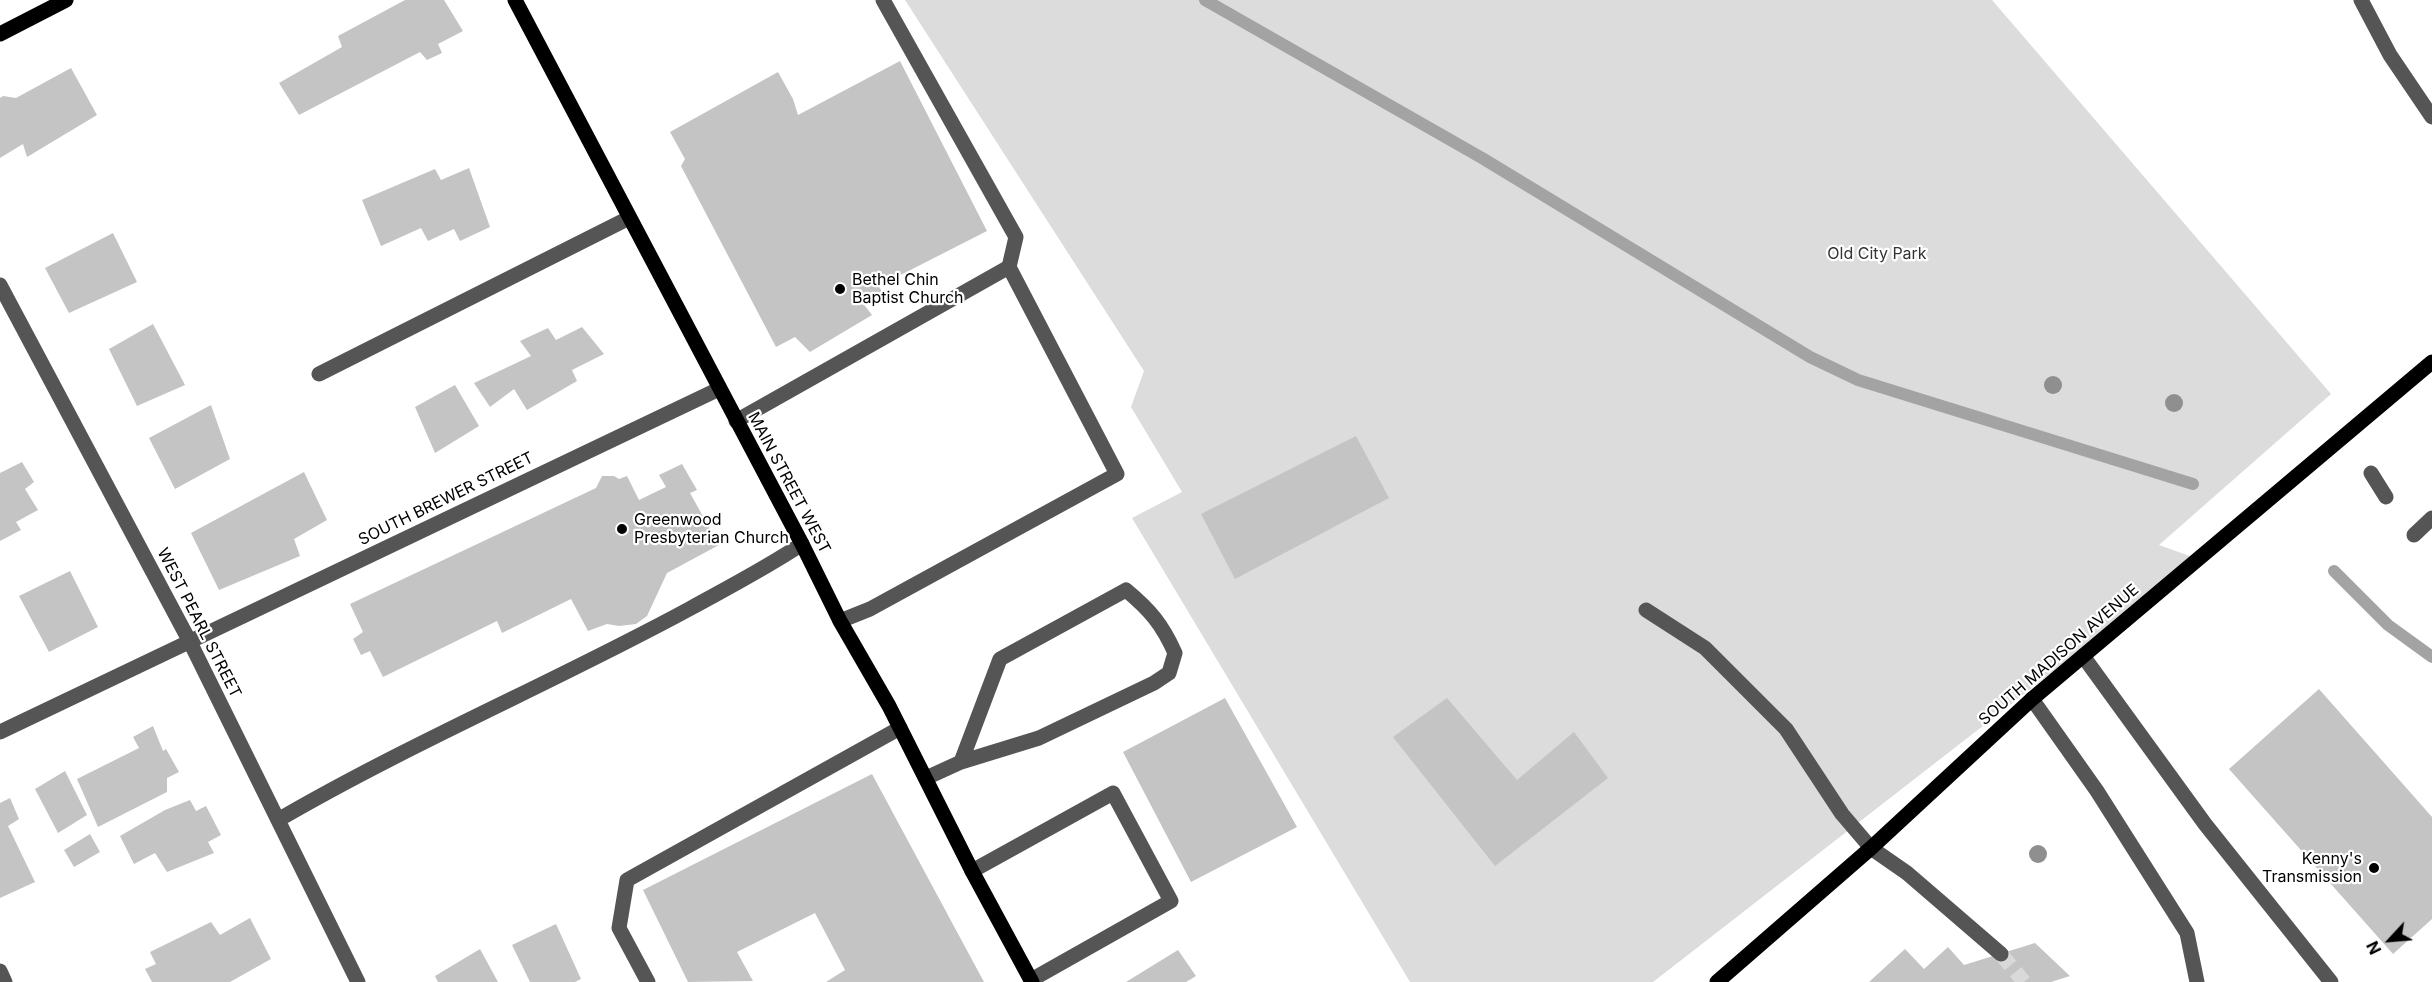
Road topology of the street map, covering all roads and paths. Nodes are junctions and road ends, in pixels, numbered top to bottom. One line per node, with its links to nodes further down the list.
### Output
1 (66, 0): 5 (main road)
2 (515, 0): 7 (main road, MAIN STREET WEST)
3 (883, 0): 8 (street)
4 (2361, 0): 6 (street)
5 (0, 34)
6 (2432, 117)
7 (629, 218): 11 (street); 12 (main road, MAIN STREET WEST)
8 (1009, 267): 13 (street); 20 (street)
9 (0, 285): 21 (street, WEST PEARL STREET)
10 (2432, 362): 22 (main road, SOUTH MADISON AVENUE)
11 (319, 374)
12 (718, 389): 13 (main road, MAIN STREET WEST); 21 (street, SOUTH BREWER STREET)
13 (736, 421): 18 (main road, MAIN STREET WEST)
14 (2371, 473): 15 (street)
15 (2386, 497)
16 (2432, 518): 17 (street)
17 (2414, 535)
18 (802, 544): 20 (main road, MAIN STREET WEST); 28 (street)
19 (1646, 610): 29 (street)
20 (840, 621): 24 (main road, MAIN STREET WEST)
21 (190, 642): 25 (street, SOUTH BREWER STREET); 28 (street, WEST PEARL STREET)
22 (2083, 656): 23 (main road, SOUTH MADISON AVENUE); 39 (street)
23 (2032, 699): 29 (main road, SOUTH MADISON AVENUE); 38 (street)
24 (900, 728): 27 (main road, MAIN STREET WEST); 36 (street)
25 (0, 732)
26 (961, 762): 26 (street); 27 (street)
27 (926, 778): 30 (main road, MAIN STREET WEST)
28 (278, 820): 35 (street, WEST PEARL STREET)
29 (1871, 848): 31 (street); 37 (main road, SOUTH MADISON AVENUE)
30 (972, 871): 33 (main road, MAIN STREET WEST); 33 (street)
31 (2001, 954)
32 (0, 971): 34 (street)
33 (1031, 981)
34 (5, 982)
35 (358, 982)
36 (648, 982)
37 (1717, 982)
38 (2197, 982)
39 (2331, 982)

